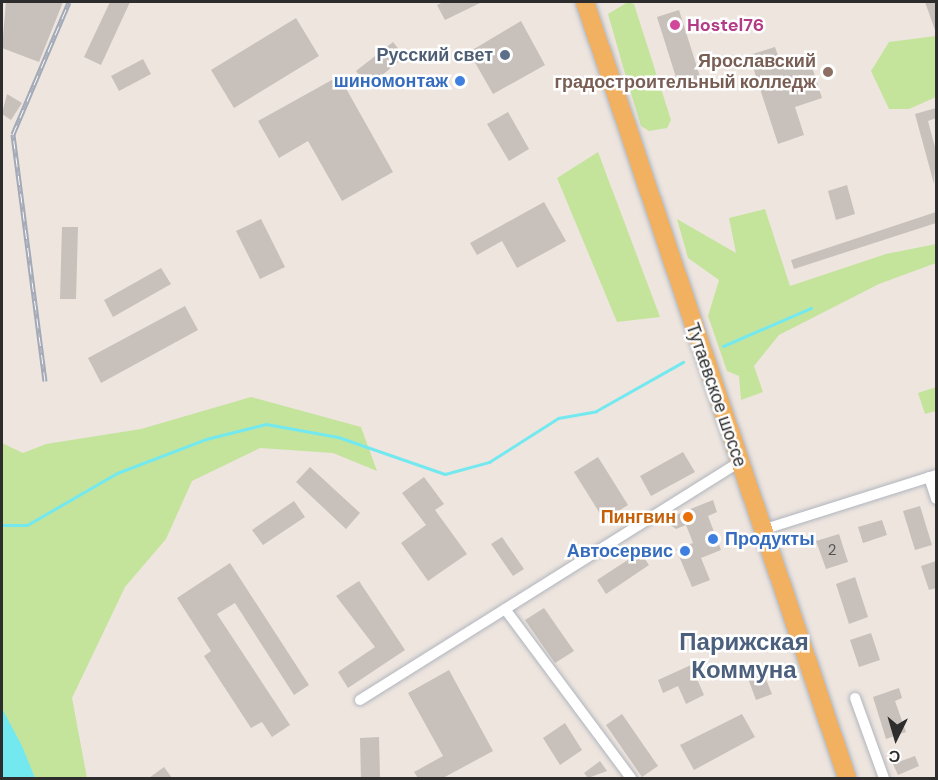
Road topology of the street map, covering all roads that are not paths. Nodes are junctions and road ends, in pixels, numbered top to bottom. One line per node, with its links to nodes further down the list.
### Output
1 (585, 4): 2 (main road, Тутаевское шоссе)
2 (739, 462): 5 (main road, Тутаевское шоссе); 6 (street)
3 (933, 476): 4 (street); 5 (street)
4 (936, 499)
5 (762, 530): 10 (main road, Тутаевское шоссе)
6 (505, 609): 8 (street); 9 (street)
7 (855, 698): 11 (street)
8 (360, 700)
9 (631, 778)
10 (846, 778)
11 (884, 778)

